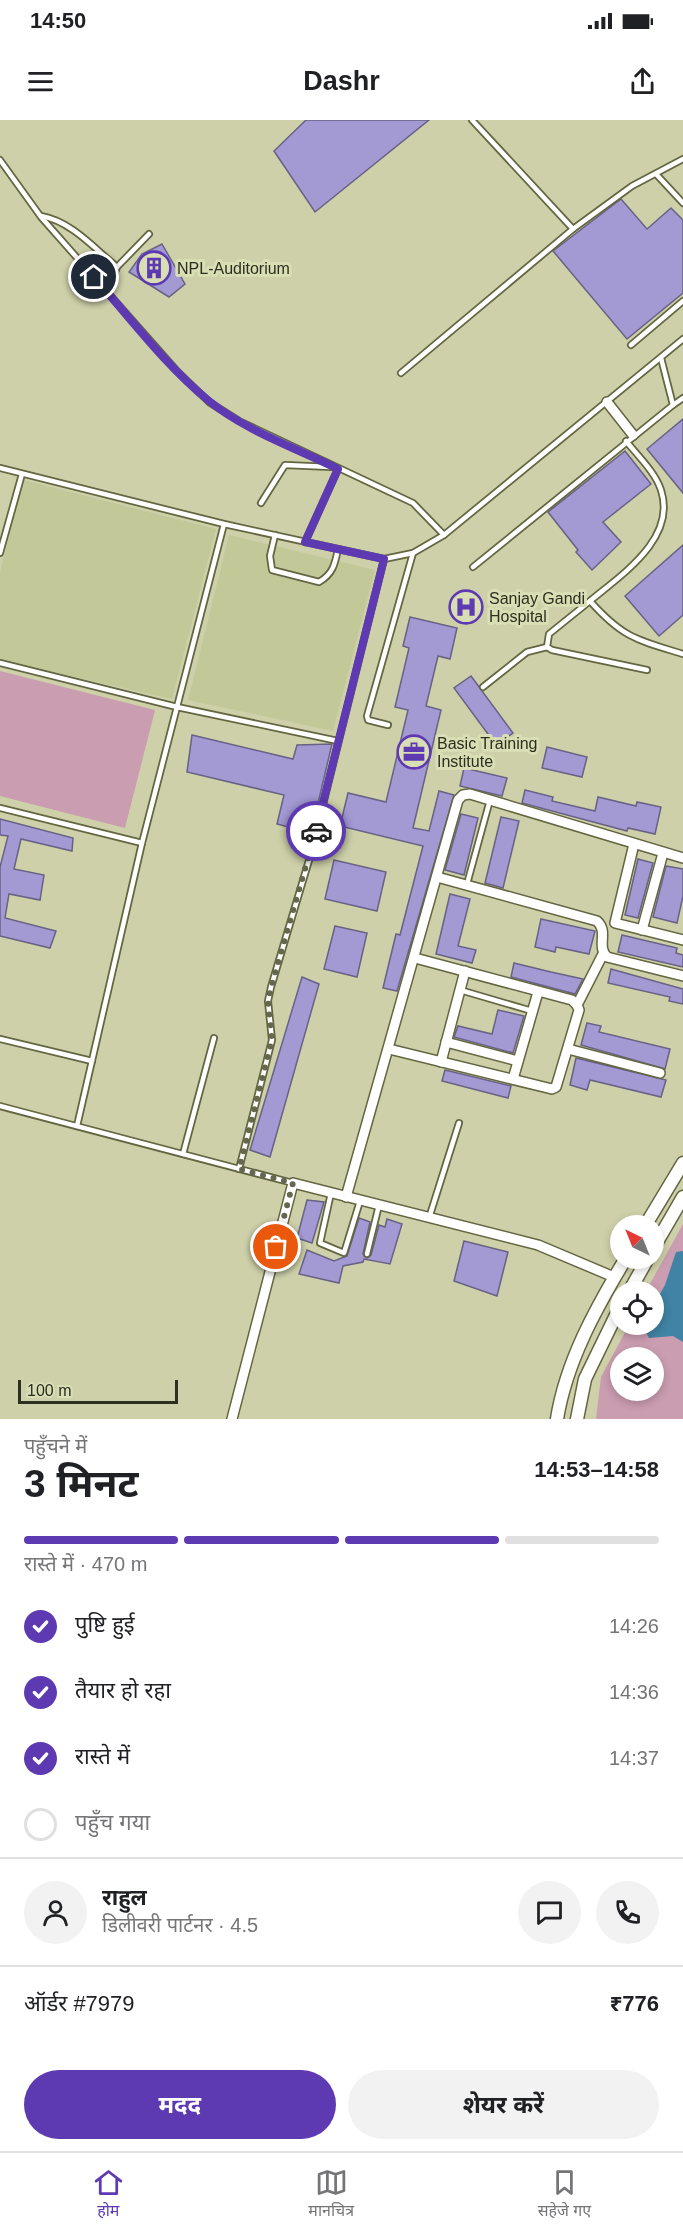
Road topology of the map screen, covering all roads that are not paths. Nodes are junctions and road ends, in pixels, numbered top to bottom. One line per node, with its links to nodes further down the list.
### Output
1 (472, 120): 7 (lane)
2 (683, 159): 4 (lane)
3 (0, 160): 6 (lane)
4 (656, 174): 5 (lane); 7 (lane)
5 (683, 203)
6 (40, 215): 9 (lane); 10 (lane)
7 (573, 229): 15 (lane)
8 (149, 234): 9 (lane)
9 (117, 267): 10 (lane)
10 (107, 292): 21 (lane)
11 (683, 301): 13 (lane)
12 (683, 339): 14 (lane)
13 (631, 345)
14 (660, 358): 17 (lane); 18 (lane)
15 (401, 373)
16 (683, 398): 18 (lane)
17 (607, 402): 19 (street); 25 (lane)
18 (673, 405): 19 (lane)
19 (630, 438): 32 (lane); 33 (lane)
20 (0, 468): 22 (lane)
21 (336, 468): 23 (lane); 25 (lane); 27 (lane)
22 (22, 474): 24 (lane); 29 (lane)
23 (261, 503)
24 (224, 524): 26 (lane); 39 (lane)
25 (444, 535): 30 (lane)
26 (275, 536): 27 (lane); 28 (lane)
27 (305, 542): 28 (lane)
28 (338, 549): 31 (lane)
29 (0, 553)
30 (413, 553): 31 (lane); 40 (lane)
31 (384, 559): 41 (lane)
32 (473, 567)
33 (590, 601): 34 (lane); 35 (lane)
34 (547, 647): 37 (lane); 38 (lane)
35 (683, 654)
36 (0, 663): 39 (lane)
37 (647, 670)
38 (483, 687)
39 (177, 707): 41 (lane); 44 (lane)
40 (388, 725)
41 (338, 741): 75 (lane)
42 (490, 800): 45 (street); 48 (street); 49 (lane)
43 (0, 808): 44 (lane)
44 (142, 843): 65 (lane)
45 (634, 844): 46 (street); 50 (street)
46 (663, 853): 47 (street); 50 (street)
47 (683, 858)
48 (437, 877): 49 (street); 53 (street)
49 (467, 885): 52 (street)
50 (642, 930): 51 (street)
51 (683, 940)
52 (603, 954): 55 (street); 58 (street)
53 (415, 958): 54 (street); 63 (street)
54 (465, 971): 56 (street); 57 (street)
55 (683, 976)
56 (460, 990): 59 (lane); 62 (street)
57 (538, 992): 58 (street); 59 (street)
58 (577, 1005): 64 (street)
59 (533, 1011): 66 (street)
60 (214, 1038): 73 (lane)
61 (0, 1040): 65 (lane)
62 (446, 1042): 66 (street); 67 (street)
63 (389, 1049): 67 (street); 78 (street)
64 (568, 1049): 68 (street); 69 (street)
65 (92, 1061): 72 (lane)
66 (518, 1061): 69 (street)
67 (441, 1062): 69 (street)
68 (660, 1073)
69 (513, 1079)
70 (0, 1106): 72 (lane)
71 (459, 1123): 83 (lane)
72 (76, 1126): 73 (lane)
73 (183, 1154): 75 (lane)
74 (683, 1163): 82 (street)
75 (239, 1169): 76 (lane)
76 (293, 1183): 77 (street); 89 (street)
77 (331, 1193): 78 (street); 80 (lane)
78 (346, 1197): 80 (street)
79 (683, 1197): 84 (street)
80 (360, 1200): 81 (street)
81 (380, 1205): 83 (street); 85 (lane)
82 (652, 1215)
83 (429, 1218): 87 (street)
84 (664, 1230)
85 (367, 1254)
86 (619, 1269): 87 (street)
87 (614, 1277): 90 (street)
88 (610, 1328): 91 (street)
89 (234, 1418)
90 (557, 1419)
91 (577, 1419)

